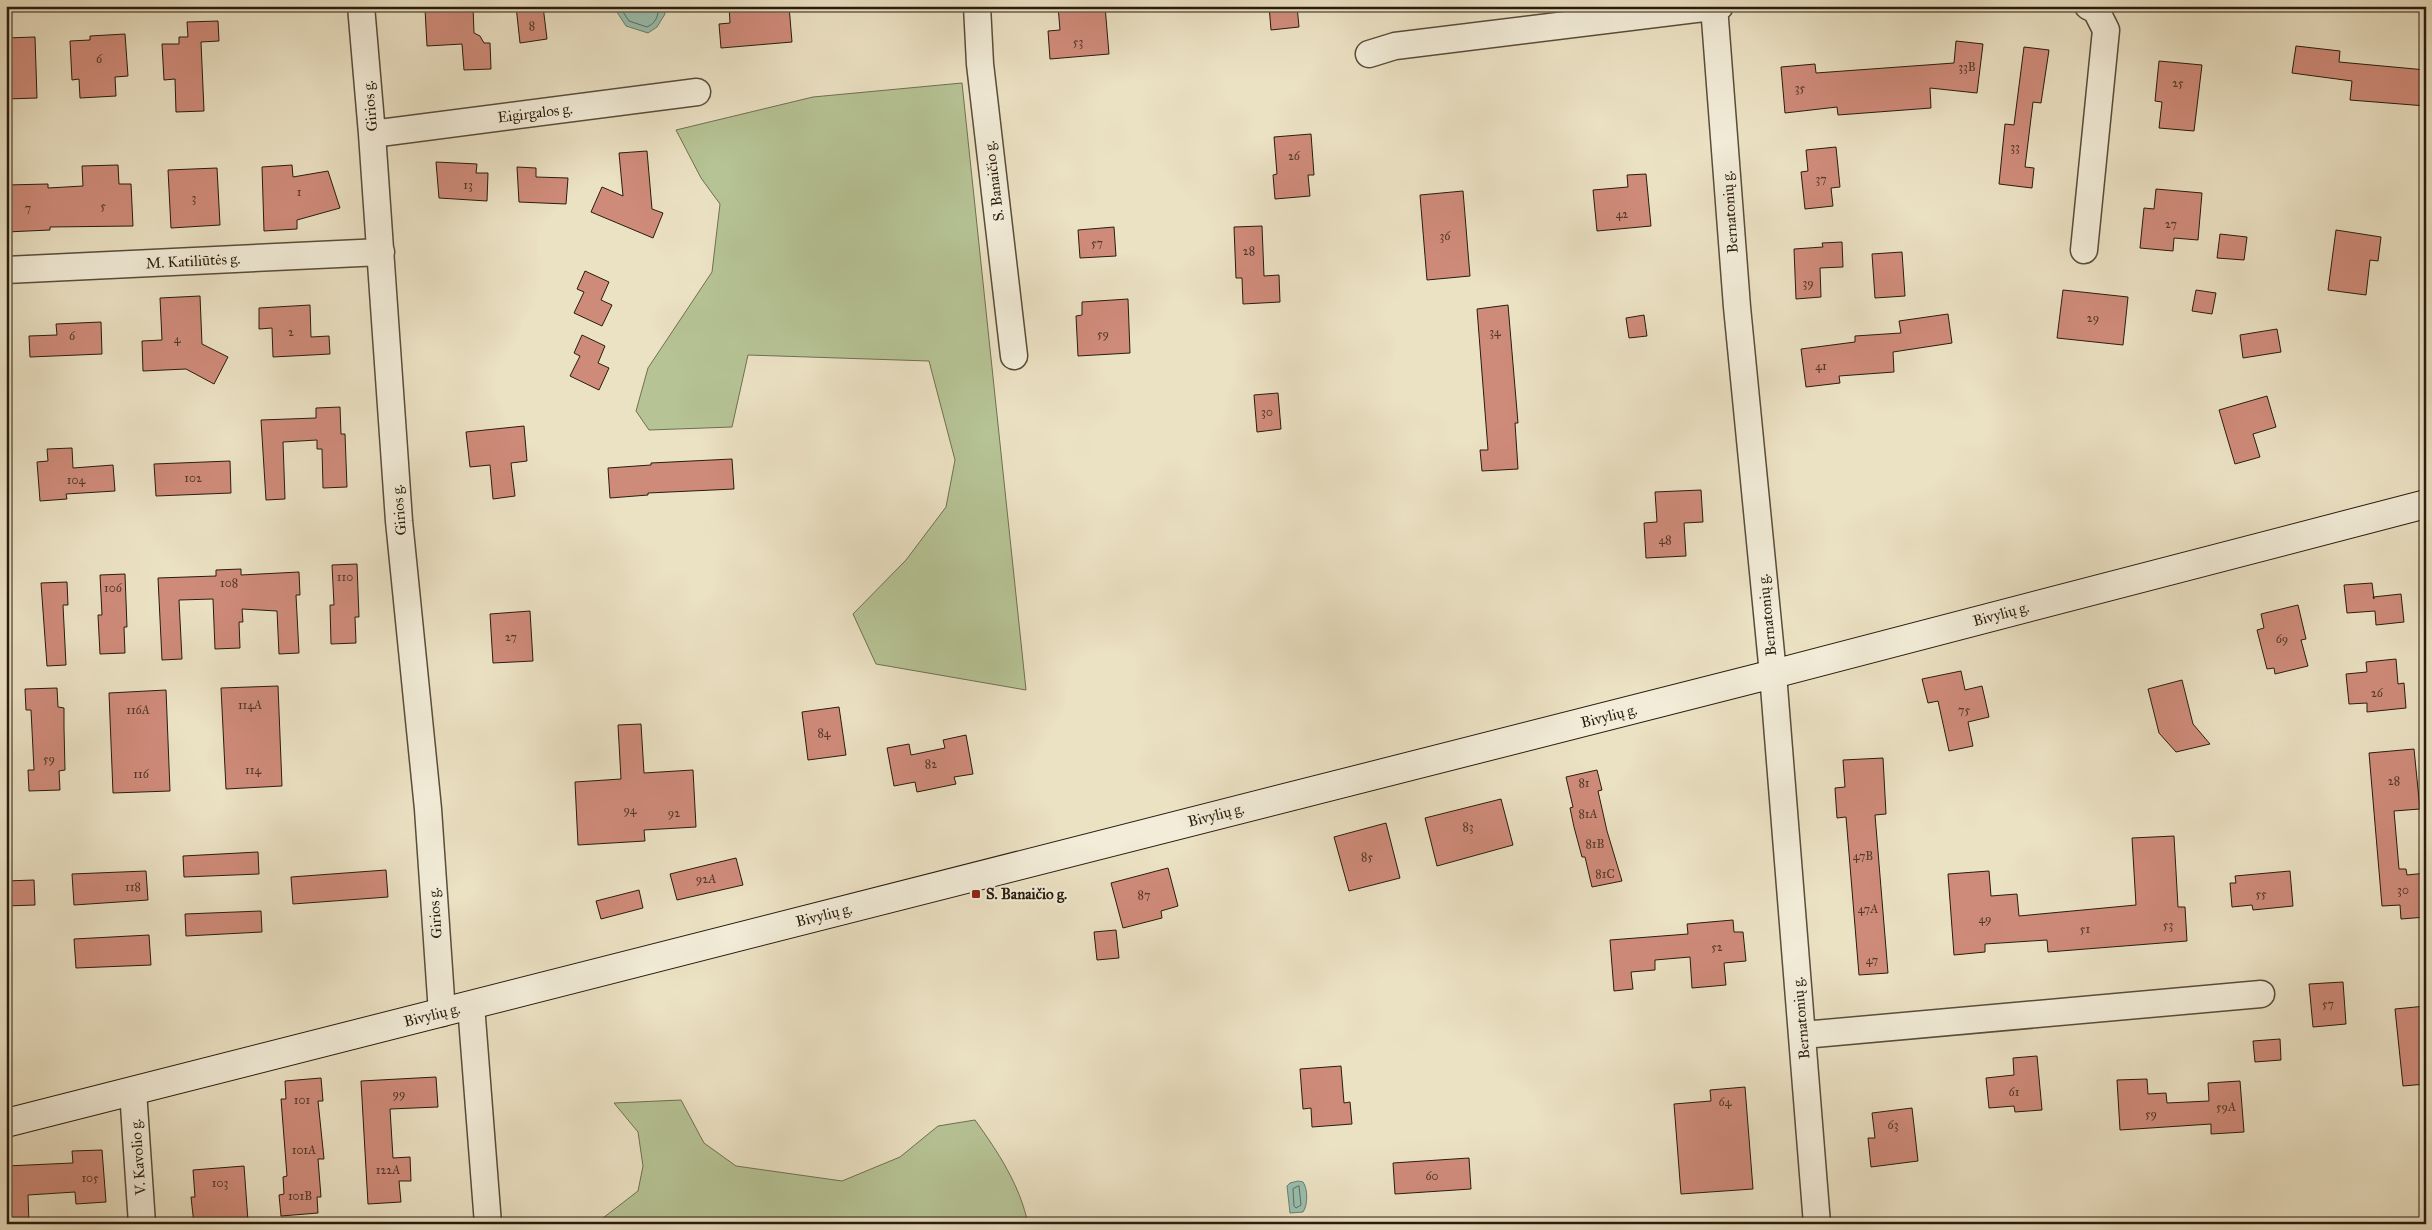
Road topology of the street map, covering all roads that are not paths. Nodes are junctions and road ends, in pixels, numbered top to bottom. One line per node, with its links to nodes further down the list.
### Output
1 (361, 6): 8 (street, Girios g.)
2 (977, 6): 12 (street, S. Banaičio g.)
3 (1714, 6): 4 (street); 6 (street); 14 (street, Bernatonių g.)
4 (1720, 6)
5 (2088, 6): 9 (street)
6 (1369, 54)
7 (697, 92): 8 (street, Eigirgalos g.)
8 (372, 134): 10 (street, Girios g.)
9 (2084, 250)
10 (380, 252): 11 (street, M. Katiliūtės g.); 17 (street, Girios g.)
11 (6, 270)
12 (1014, 356)
13 (2426, 504): 14 (street, Bivylių g.)
14 (1773, 674): 16 (street, Bivylių g.); 18 (street, Bernatonių g.)
15 (2261, 994): 18 (street)
16 (471, 1005): 17 (street, Bivylių g.); 22 (street)
17 (442, 1013): 19 (street, Bivylių g.)
18 (1803, 1034): 23 (street, Bernatonių g.)
19 (134, 1091): 20 (street, Bivylių g.); 21 (street, V. Kavolio g.)
20 (6, 1124)
21 (142, 1224)
22 (488, 1224)
23 (1817, 1224)

